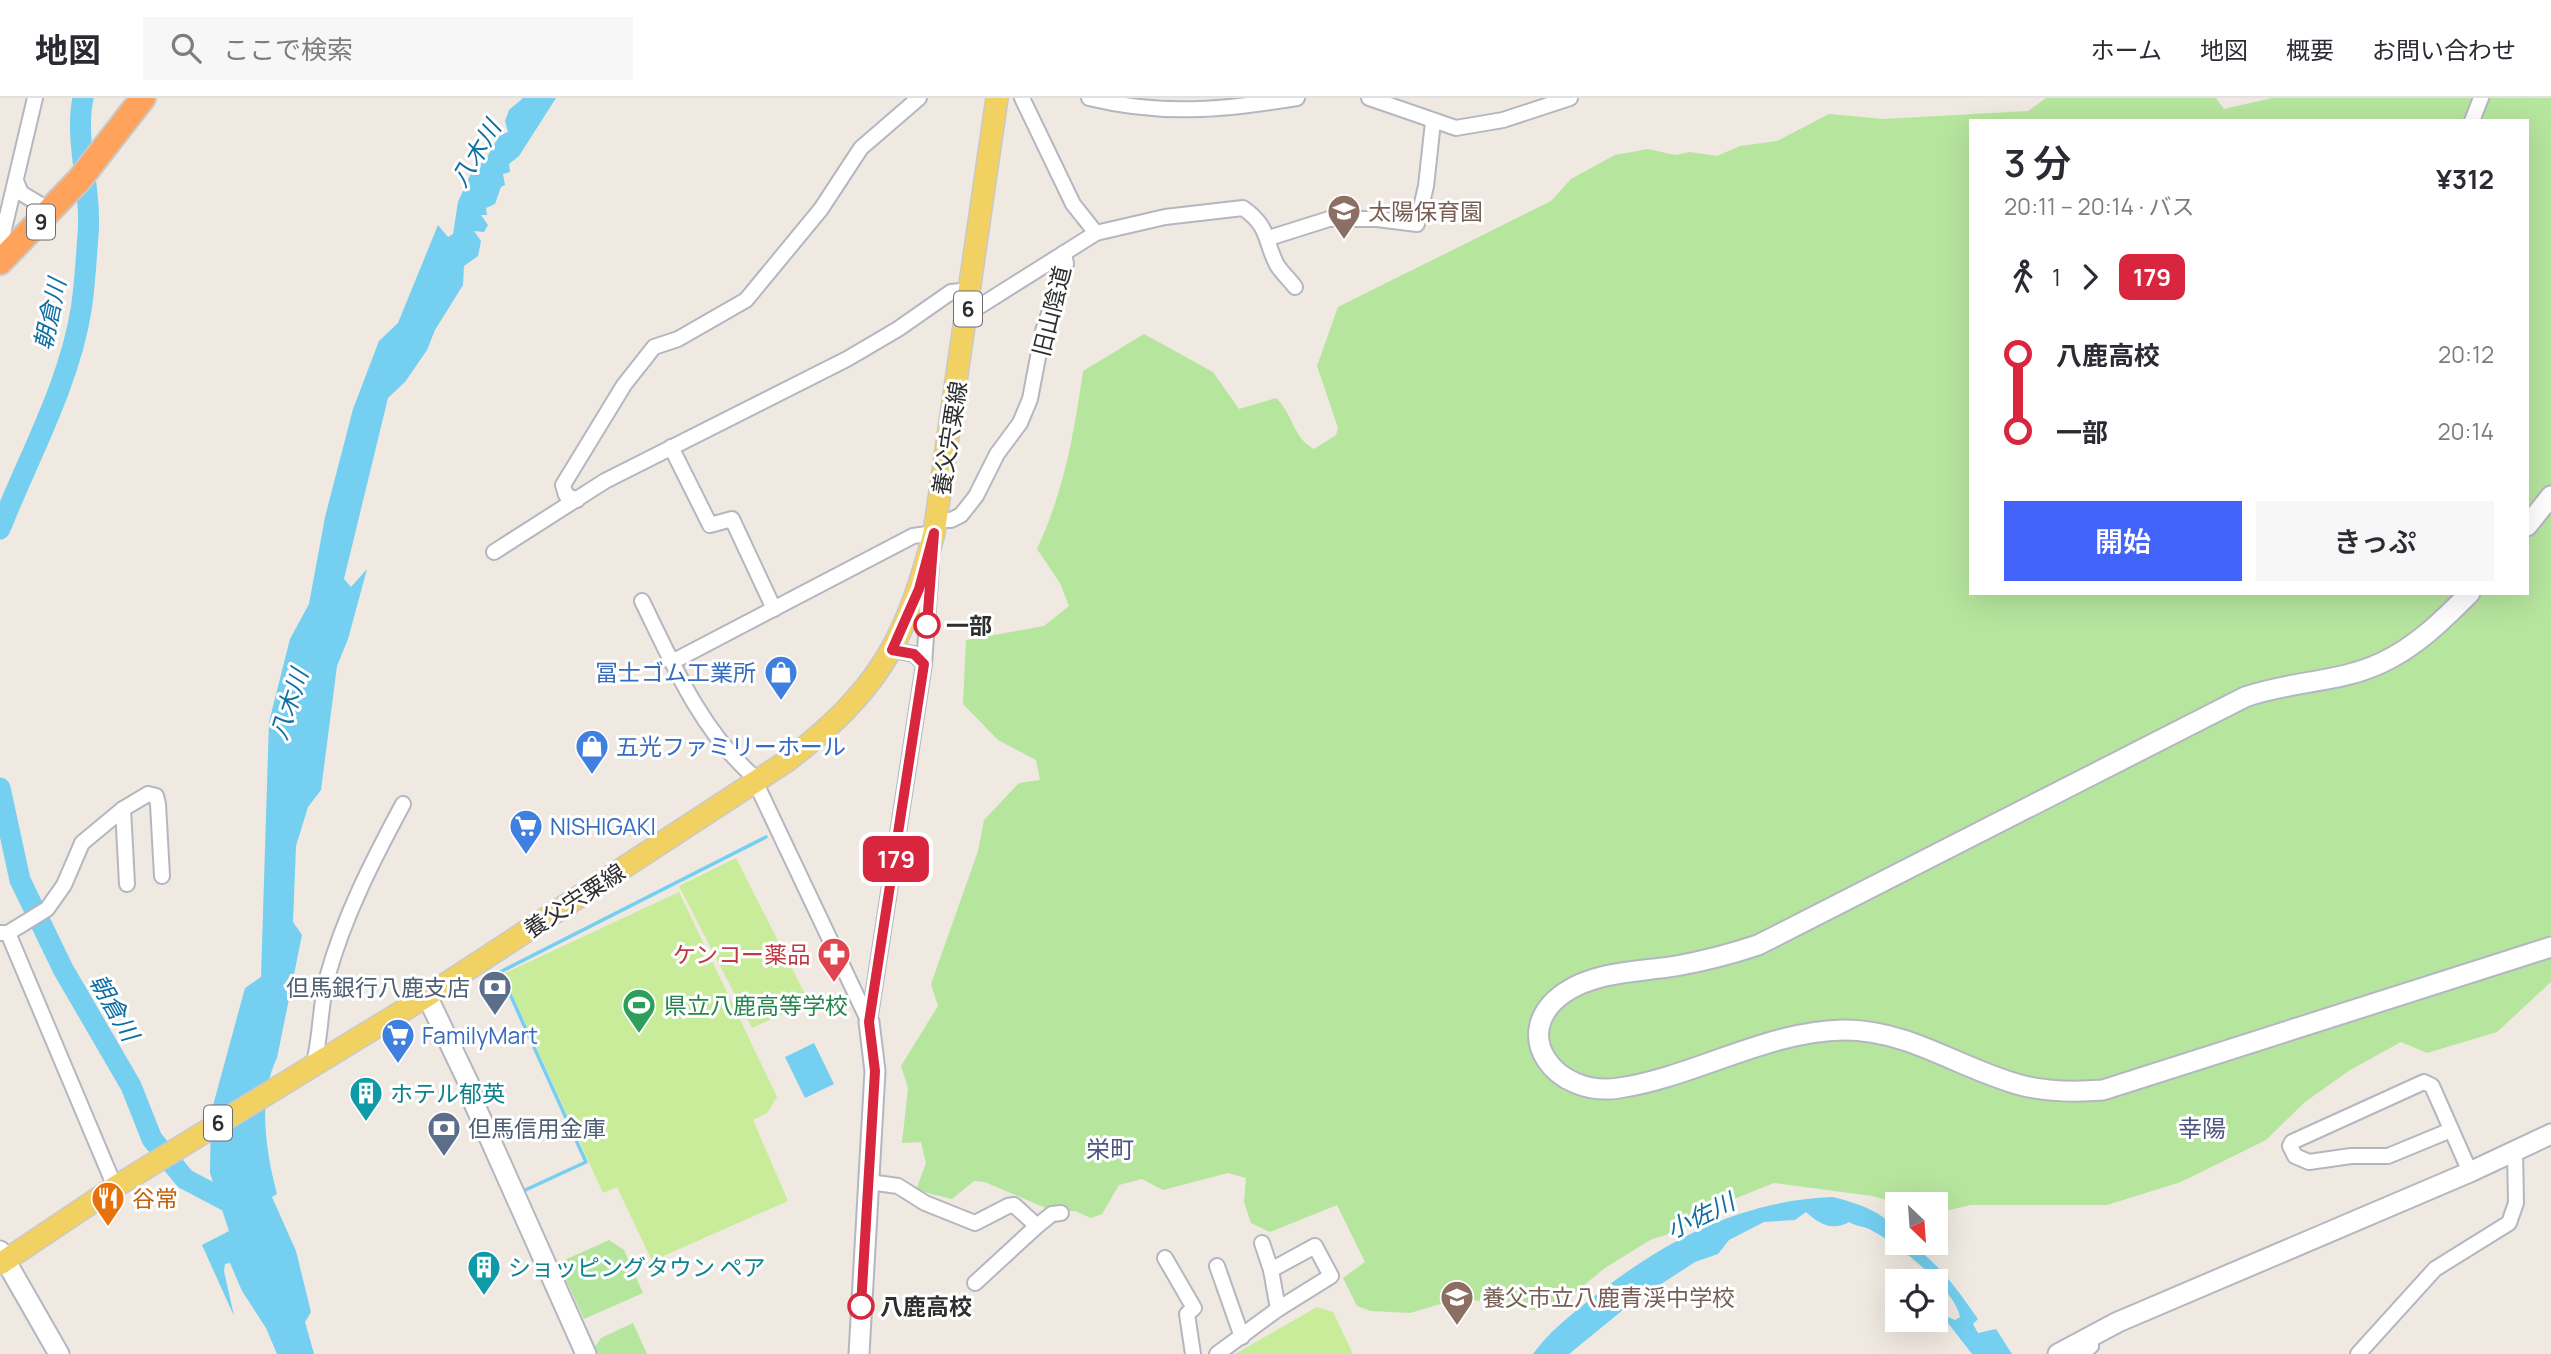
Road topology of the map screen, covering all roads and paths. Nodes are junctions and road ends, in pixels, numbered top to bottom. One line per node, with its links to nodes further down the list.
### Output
1 (35, 98): 13 (street)
2 (143, 98): 14 (highway, 9)
3 (919, 98): 24 (street)
4 (998, 98): 21 (main road, 養父宍粟線 / 6)
5 (1021, 98): 15 (street)
6 (1089, 98): 7 (street)
7 (1297, 98)
8 (1369, 98): 12 (street)
9 (1570, 98): 12 (street)
10 (2481, 98): 11 (street)
11 (2473, 119)
12 (1433, 122): 16 (street)
13 (16, 181): 14 (street); 17 (street)
14 (51, 211): 19 (highway, 9)
15 (1096, 233): 16 (street, 旧山陰道); 18 (street, 旧山陰道)
16 (1269, 238): 20 (street)
17 (0, 246)
18 (1064, 253): 21 (street); 26 (street, 旧山陰道)
19 (0, 262)
20 (1295, 287)
21 (969, 305): 22 (street); 26 (main road, 養父宍粟線 / 6)
22 (671, 447): 24 (street); 30 (street)
23 (2551, 496): 25 (street)
24 (577, 500): 27 (street)
25 (2529, 524)
26 (935, 526): 30 (street, 旧山陰道); 31 (main road, 養父宍粟線 / 6); 33 (street)
27 (494, 552)
28 (2468, 595): 40 (street)
29 (642, 601): 32 (street)
30 (774, 609): 32 (street, 旧山陰道)
31 (892, 650): 33 (street); 34 (main road, 養父宍粟線 / 6)
32 (672, 662): 34 (street)
33 (924, 664): 42 (street)
34 (755, 782): 41 (main road, 養父宍粟線 / 6); 42 (street)
35 (402, 804): 43 (street)
36 (122, 809): 37 (street); 38 (street); 39 (street)
37 (162, 876)
38 (127, 884)
39 (4, 933): 49 (street)
40 (2551, 947)
41 (427, 996): 43 (main road, 養父宍粟線 / 6); 62 (street)
42 (869, 1022): 48 (street)
43 (314, 1063): 49 (main road, 養父宍粟線 / 6)
44 (2451, 1130): 44 (street); 47 (street)
45 (2551, 1134): 46 (street)
46 (2515, 1152): 47 (street); 67 (street)
47 (2470, 1172): 60 (street)
48 (869, 1182): 51 (street); 63 (street)
49 (119, 1185): 53 (main road, 養父宍粟線 / 6)
50 (1061, 1213): 51 (street)
51 (1037, 1226): 57 (street)
52 (1262, 1243): 56 (street)
53 (2, 1258): 61 (street)
54 (1165, 1258): 64 (street)
55 (1217, 1266): 59 (street)
56 (1271, 1270): 58 (street); 58 (street)
57 (975, 1283)
58 (1278, 1309): 59 (street)
59 (1242, 1337): 65 (street)
60 (2085, 1346): 66 (street)
61 (59, 1354)
62 (586, 1354)
63 (859, 1354)
64 (1193, 1354)
65 (1217, 1354)
66 (2058, 1354)
67 (2358, 1354)

